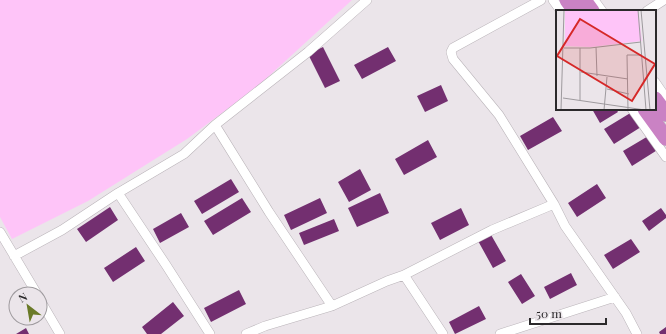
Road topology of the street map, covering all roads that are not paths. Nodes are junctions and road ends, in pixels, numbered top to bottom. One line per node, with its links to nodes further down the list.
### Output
1 (367, 0): 19 (street)
2 (541, 0): 23 (street)
3 (552, 0): 8 (street)
4 (567, 0): 9 (highway)
5 (584, 0): 10 (highway)
6 (594, 0): 11 (street)
7 (664, 0): 12 (street)
8 (560, 10)
9 (574, 10)
10 (591, 10)
11 (601, 10)
12 (649, 10)
13 (656, 83): 14 (street)
14 (666, 98)
15 (656, 100): 18 (highway)
16 (633, 110): 21 (street)
17 (646, 110): 20 (highway)
18 (666, 114)
19 (215, 125): 22 (street); 29 (street)
20 (666, 138)
21 (666, 157)
22 (118, 193): 25 (street); 32 (street)
23 (554, 204): 26 (street); 28 (street)
24 (0, 232): 25 (street)
25 (14, 256): 27 (street)
26 (404, 275): 29 (street); 34 (street)
27 (31, 286)
28 (615, 297): 35 (street); 36 (street)
29 (332, 306): 33 (street)
30 (48, 314): 31 (street)
31 (60, 334)
32 (210, 334)
33 (246, 334)
34 (442, 334)
35 (500, 334)
36 (637, 334)

